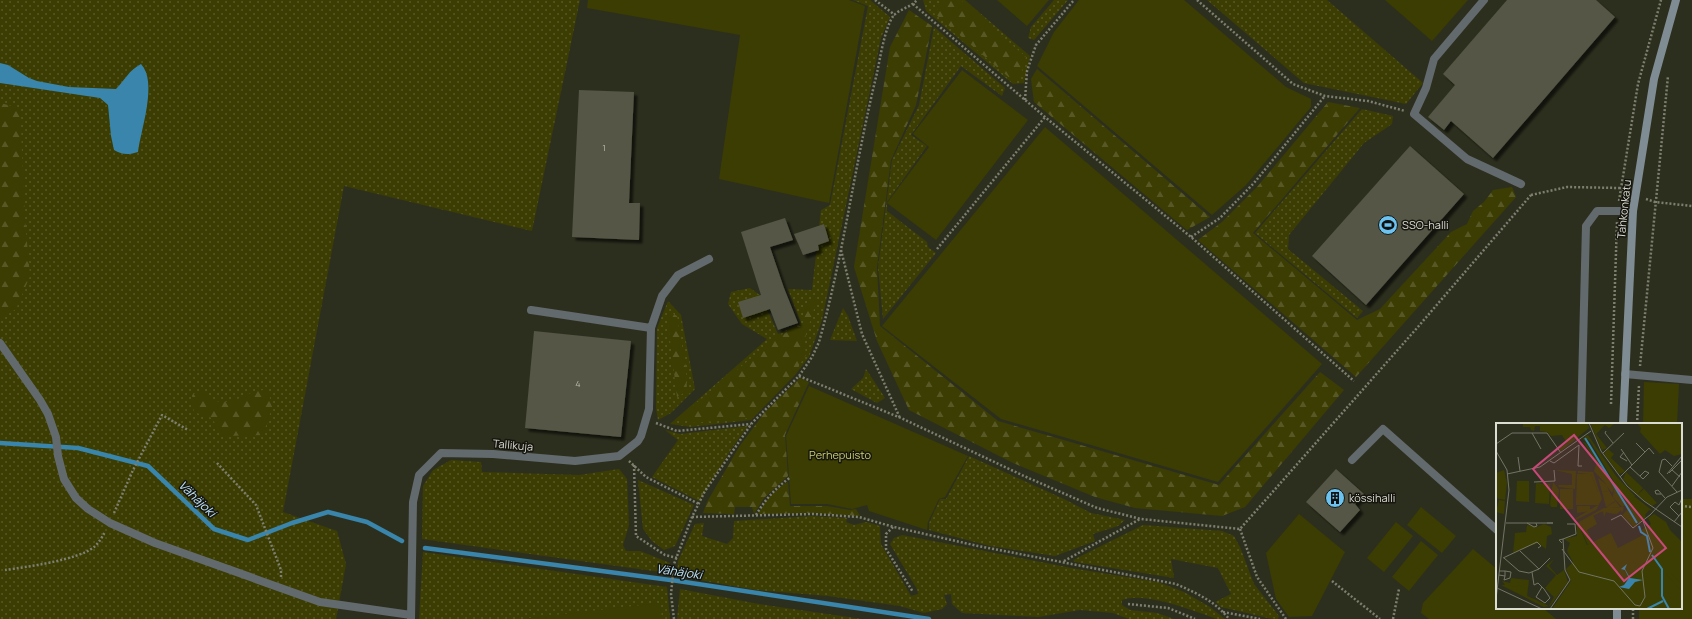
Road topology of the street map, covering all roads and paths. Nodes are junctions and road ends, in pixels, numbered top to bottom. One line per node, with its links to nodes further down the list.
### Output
1 (875, 0): 8 (path)
2 (917, 0): 7 (path)
3 (1074, 0): 11 (path)
4 (1197, 0): 10 (path)
5 (1484, 0): 12 (street)
6 (1676, 0): 16 (street, Tahkonkatu)
7 (913, 4): 8 (path); 11 (path)
8 (894, 15): 21 (path)
9 (1668, 70): 17 (path)
10 (1325, 96): 12 (path); 20 (path)
11 (1025, 100): 13 (path)
12 (1414, 114): 14 (street)
13 (1044, 117): 20 (path); 22 (path)
14 (1521, 184): 15 (path)
15 (1531, 195): 16 (path); 52 (path)
16 (1636, 195): 17 (path); 19 (street, Tahkonkatu)
17 (1654, 202): 18 (path); 28 (path)
18 (1692, 206)
19 (1633, 211): 27 (street, Tahkonkatu); 35 (street)
20 (1191, 238): 31 (path)
21 (840, 249): 29 (path); 32 (path)
22 (937, 249)
23 (709, 259): 25 (street, Tallikuja)
24 (531, 310): 25 (street)
25 (651, 328): 33 (street, Tallikuja)
26 (0, 343): 50 (street)
27 (1625, 374): 28 (street); 36 (street, Tahkonkatu)
28 (1639, 375): 30 (street); 37 (path)
29 (799, 376): 32 (path); 34 (path)
30 (1692, 380)
31 (1354, 381)
32 (900, 418): 49 (path)
33 (646, 419): 34 (path); 39 (street, Tallikuja)
34 (752, 423): 44 (path)
35 (1581, 423)
36 (1623, 423)
37 (1637, 423)
38 (188, 430): 50 (path)
39 (622, 454): 42 (path); 63 (street, Tallikuja)
40 (1352, 460): 53 (street)
41 (217, 463): 58 (path)
42 (634, 465): 44 (path); 54 (path)
43 (791, 477): 47 (path)
44 (699, 504): 48 (path)
45 (1682, 506): 46 (path)
46 (1692, 507)
47 (755, 516): 48 (path); 51 (path)
48 (692, 517): 54 (path)
49 (1141, 519): 52 (path); 55 (path)
50 (110, 523): 56 (path); 58 (street)
51 (894, 527): 55 (path); 60 (path)
52 (1240, 529): 68 (path)
53 (1496, 529)
54 (677, 558): 64 (path)
55 (1064, 562): 62 (path)
56 (5, 570)
57 (1332, 581): 69 (path)
58 (281, 588): 63 (street)
59 (1400, 589): 70 (path)
60 (913, 592)
61 (1128, 604): 65 (path)
62 (1223, 612): 66 (path); 67 (path)
63 (411, 617)
64 (674, 619)
65 (1195, 619)
66 (1229, 619)
67 (1260, 619)
68 (1286, 619)
69 (1380, 619)
70 (1393, 619)

